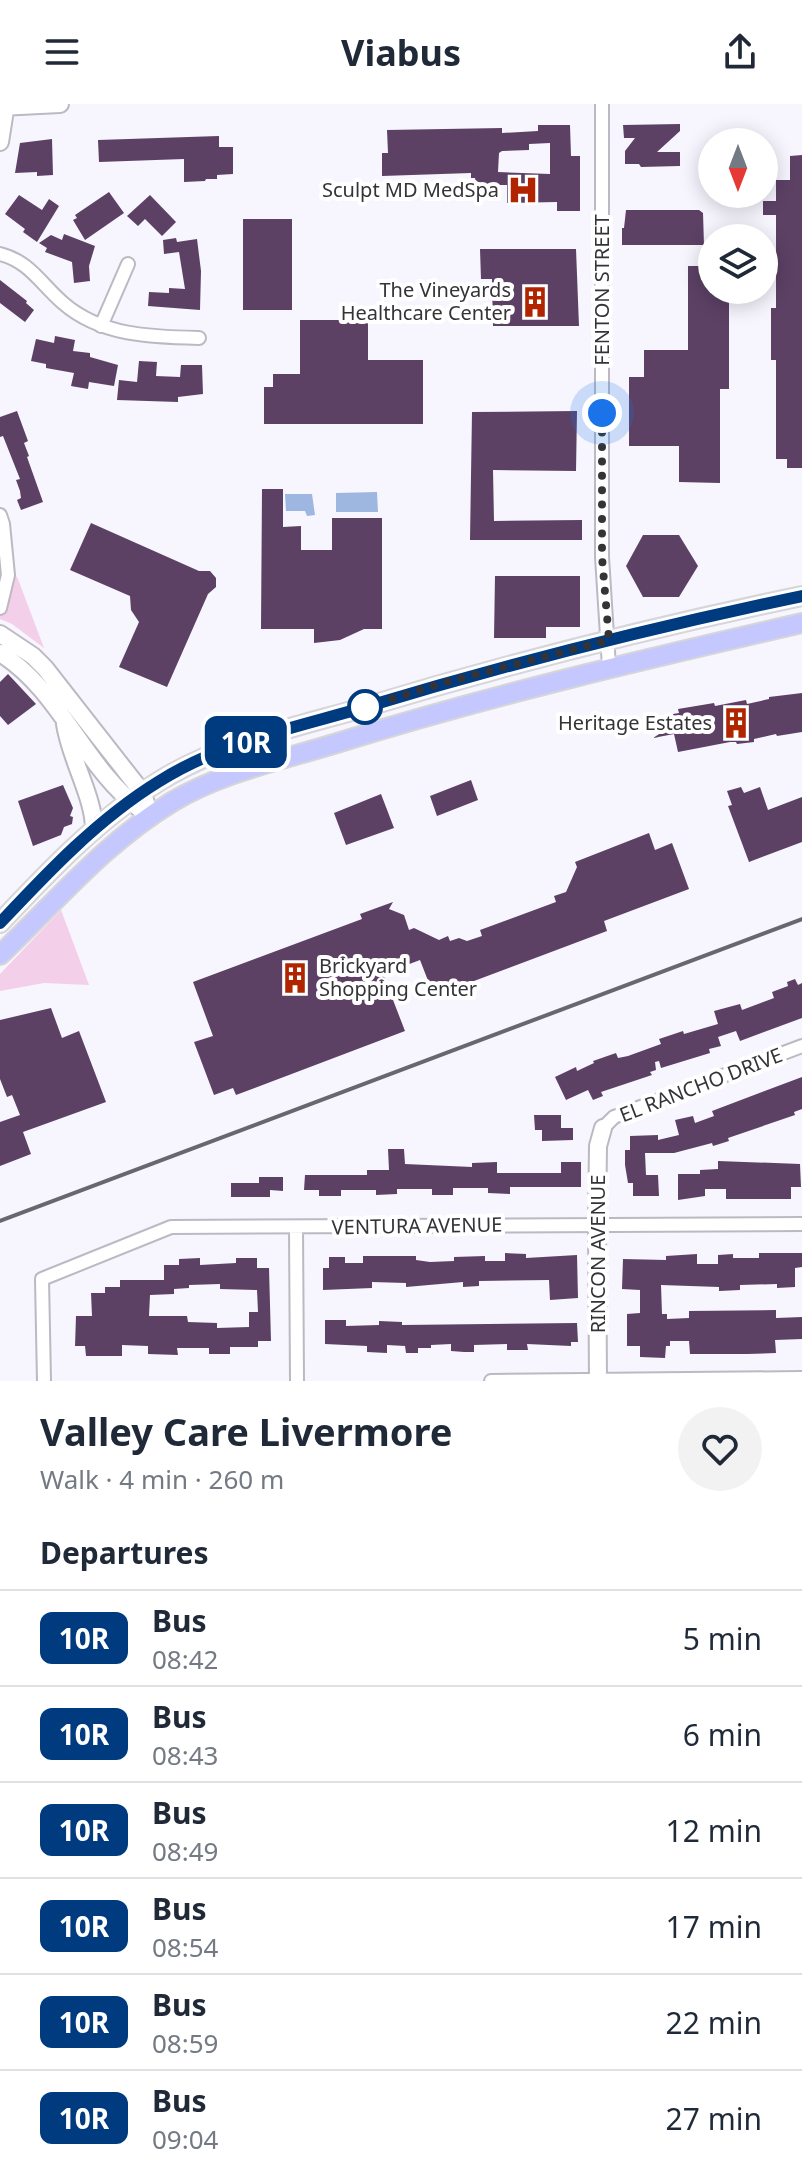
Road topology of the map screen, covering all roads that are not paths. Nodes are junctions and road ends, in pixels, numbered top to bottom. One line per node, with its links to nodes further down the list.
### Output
1 (60, 104): 3 (main road)
2 (602, 104): 15 (street, FENTON STREET)
3 (4, 106): 4 (main road)
4 (0, 142)
5 (0, 254): 7 (street)
6 (128, 264): 7 (street)
7 (101, 326): 8 (street)
8 (199, 338)
9 (0, 515): 10 (street)
10 (2, 537): 12 (street)
11 (802, 596): 15 (main road)
12 (0, 608)
13 (802, 623): 17 (main road)
14 (0, 634): 19 (main road)
15 (609, 640): 17 (street, FENTON STREET); 19 (main road)
16 (0, 653): 18 (main road)
17 (609, 667): 20 (main road)
18 (65, 723): 19 (main road); 21 (main road)
19 (136, 797): 20 (main road); 21 (main road)
20 (151, 817): 23 (main road)
21 (94, 831): 22 (main road)
22 (0, 923)
23 (0, 955)
24 (802, 1046): 25 (street, EL RANCHO DRIVE)
25 (603, 1128): 26 (main road, RINCON AVENUE)
26 (597, 1224): 27 (street, VENTURA AVENUE); 28 (street, VENTURA AVENUE); 30 (main road, RINCON AVENUE)
27 (802, 1224)
28 (296, 1227): 31 (street, VENTURA AVENUE); 32 (street)
29 (802, 1378): 30 (street)
30 (598, 1380): 33 (street)
31 (44, 1381)
32 (297, 1381)
33 (491, 1381)

